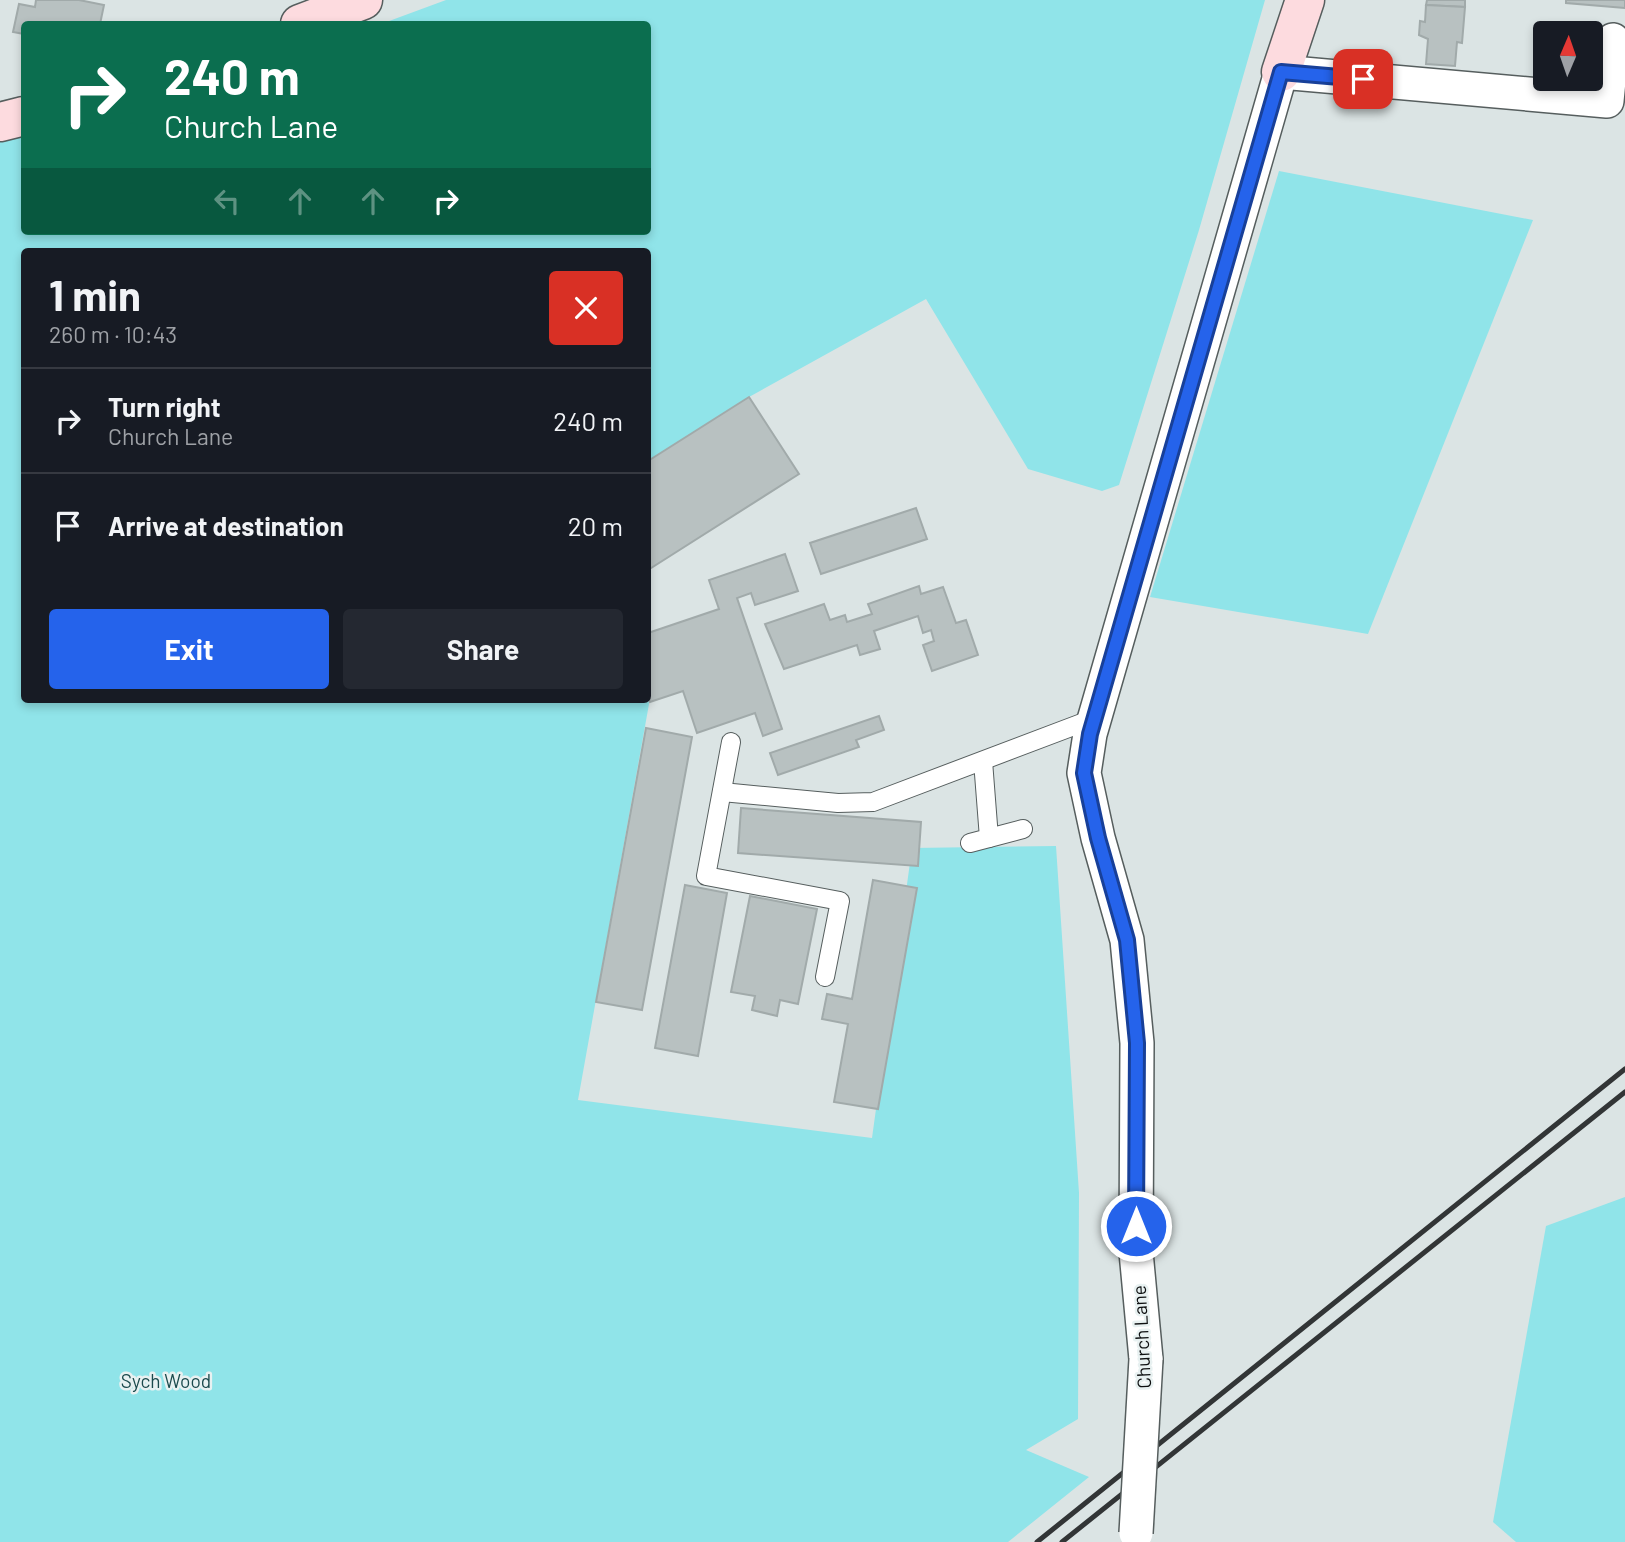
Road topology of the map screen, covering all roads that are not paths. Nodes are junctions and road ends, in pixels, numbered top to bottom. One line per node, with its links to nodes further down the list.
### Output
1 (363, 0): 3 (street)
2 (1306, 0): 5 (street, Church Lane)
3 (308, 21)
4 (1613, 40): 5 (street)
5 (1281, 72): 8 (street, Church Lane)
6 (21, 118): 7 (street)
7 (0, 122)
8 (1095, 718): 10 (lane); 16 (street, Church Lane, bridge)
9 (731, 742): 11 (lane)
10 (983, 761): 11 (lane); 13 (lane)
11 (722, 792): 15 (lane)
12 (1023, 829): 13 (lane)
13 (989, 838): 14 (lane)
14 (970, 843)
15 (825, 977)
16 (1138, 1537)

